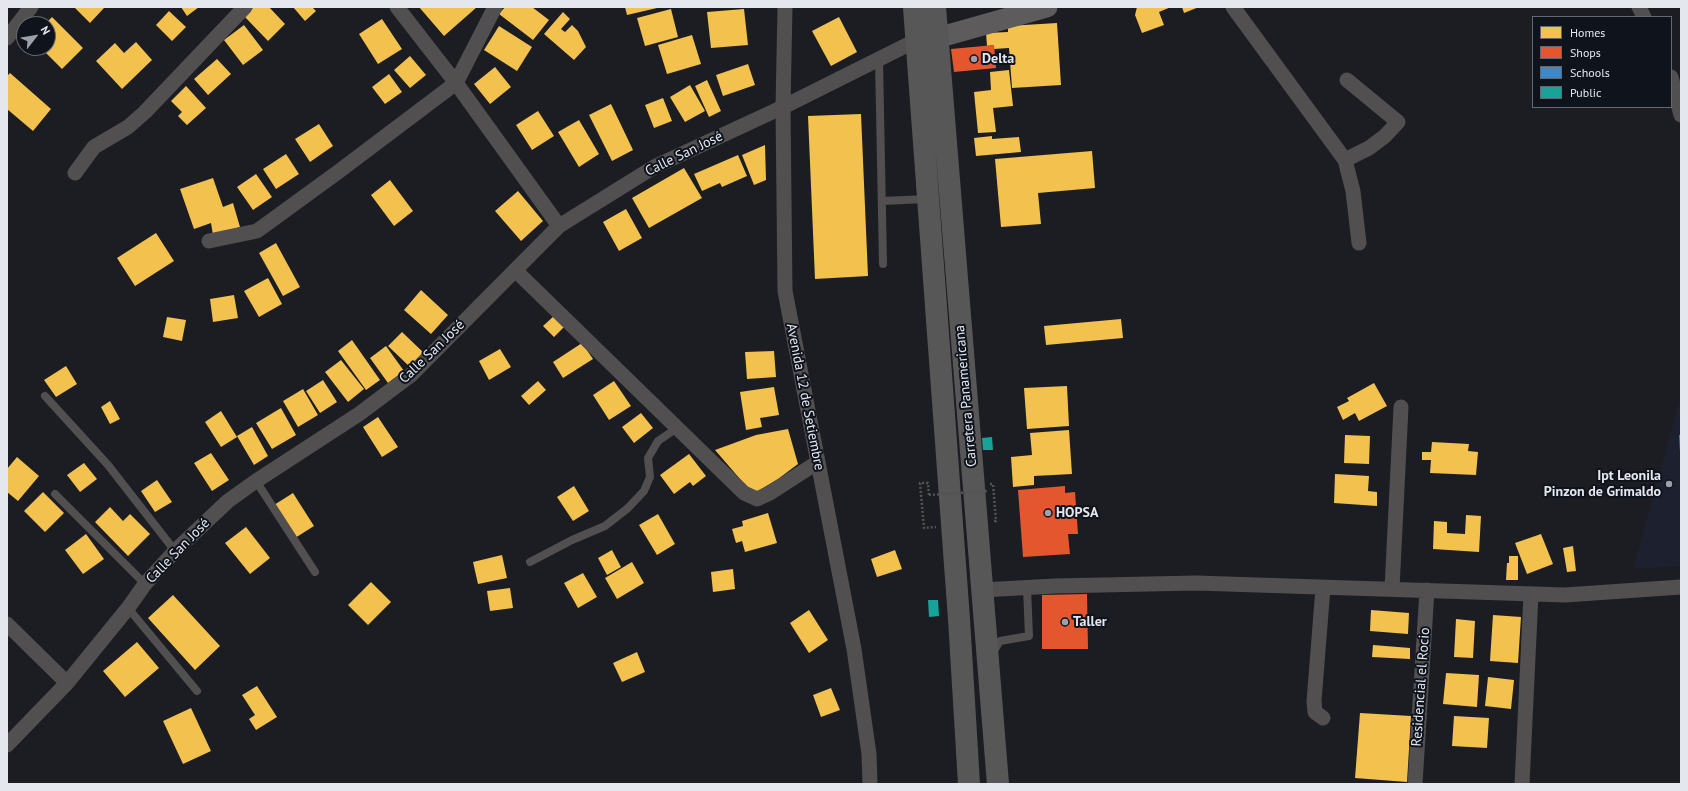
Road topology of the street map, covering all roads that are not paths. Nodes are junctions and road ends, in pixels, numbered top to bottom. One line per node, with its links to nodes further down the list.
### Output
1 (31, 7): 12 (street)
2 (245, 7): 21 (street)
3 (397, 7): 17 (street)
4 (495, 7): 17 (street)
5 (785, 7): 18 (street, Avenida 12 de Setiembre)
6 (914, 7): 13 (highway, Carretera Panamericana)
7 (935, 7): 13 (highway, Carretera Panamericana)
8 (1047, 7): 13 (street)
9 (1233, 7): 20 (street)
10 (1639, 7): 11 (street)
11 (1644, 16)
12 (7, 38)
13 (927, 39): 14 (street, Calle San José); 22 (highway, Carretera Panamericana); 43 (highway, Carretera Panamericana)
14 (879, 59): 18 (street, Calle San José); 23 (lane)
15 (1347, 80): 20 (street)
16 (1672, 81): 19 (street)
17 (456, 83): 24 (street); 25 (street)
18 (783, 107): 24 (street, Calle San José); 32 (street, Avenida 12 de Setiembre)
19 (1681, 115)
20 (1345, 160): 26 (street)
21 (75, 173)
22 (928, 199): 23 (lane); 47 (highway, Carretera Panamericana)
23 (882, 201): 27 (lane)
24 (559, 226): 28 (street, Calle San José)
25 (209, 241)
26 (1359, 243)
27 (883, 264)
28 (516, 270): 31 (street); 33 (street, Calle San José)
29 (45, 396): 35 (lane)
30 (1401, 407): 42 (street)
31 (677, 428): 32 (street); 36 (lane)
32 (818, 462): 54 (street, Avenida 12 de Setiembre)
33 (256, 481): 35 (street, Calle San José); 37 (lane)
34 (55, 494): 38 (lane)
35 (175, 551): 38 (street, Calle San José)
36 (530, 562)
37 (315, 572)
38 (145, 584): 46 (street, Calle San José)
39 (1681, 587): 45 (street)
40 (1027, 588): 41 (street); 43 (street); 49 (lane)
41 (1323, 588): 42 (street); 52 (street)
42 (1392, 589): 44 (street)
43 (982, 590): 47 (highway); 49 (highway, Carretera Panamericana)
44 (1427, 590): 45 (street); 57 (street, Residencial el Rocio)
45 (1532, 594): 58 (street)
46 (128, 608): 50 (street, Calle San José); 51 (lane)
47 (959, 619): 55 (highway, Carretera Panamericana)
48 (7, 624): 50 (street)
49 (988, 660): 56 (highway, Carretera Panamericana)
50 (67, 683): 53 (street, Calle San José)
51 (197, 691)
52 (1323, 718)
53 (7, 746)
54 (870, 784)
55 (969, 784)
56 (998, 784)
57 (1415, 784)
58 (1522, 784)

